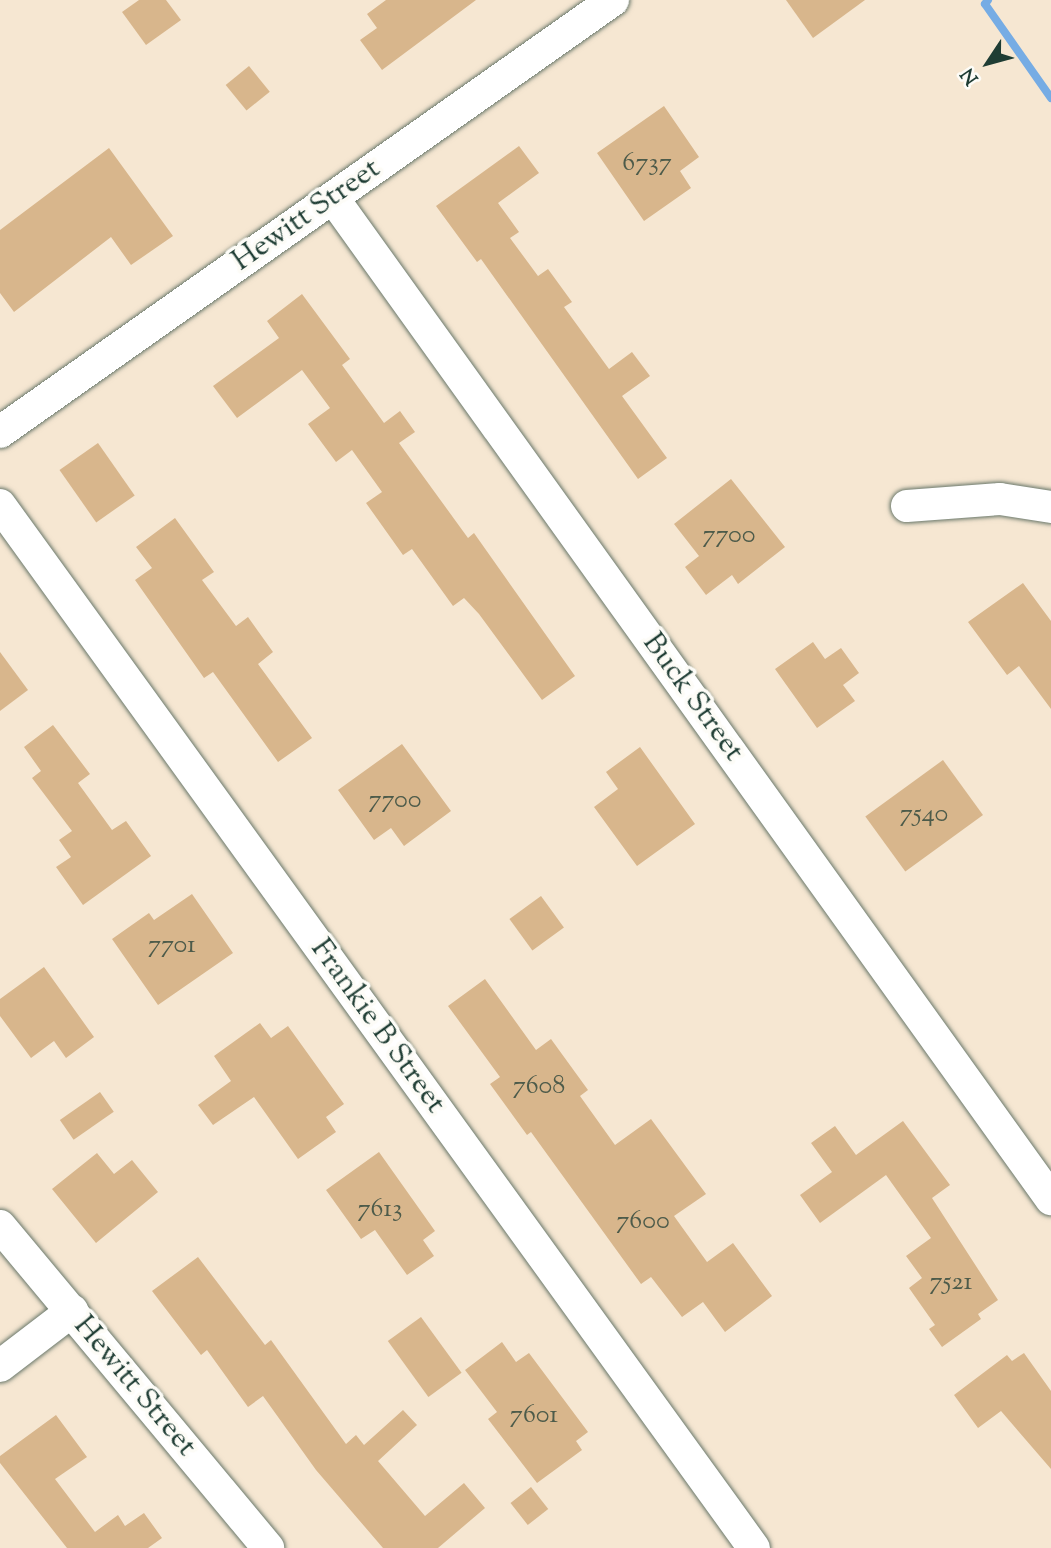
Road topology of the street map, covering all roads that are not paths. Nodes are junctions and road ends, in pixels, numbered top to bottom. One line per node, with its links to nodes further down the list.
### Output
1 (613, 0): 2 (street, Hewitt Street)
2 (333, 198): 3 (street, Hewitt Street); 7 (street, Buck Street)
3 (0, 432)
4 (0, 505): 12 (street, Frankie B Street)
5 (907, 506): 6 (street)
6 (1051, 507)
7 (1051, 1199)
8 (0, 1226): 9 (street, Hewitt Street)
9 (72, 1311): 10 (street); 11 (street, Hewitt Street)
10 (0, 1366)
11 (268, 1548)
12 (754, 1548)

